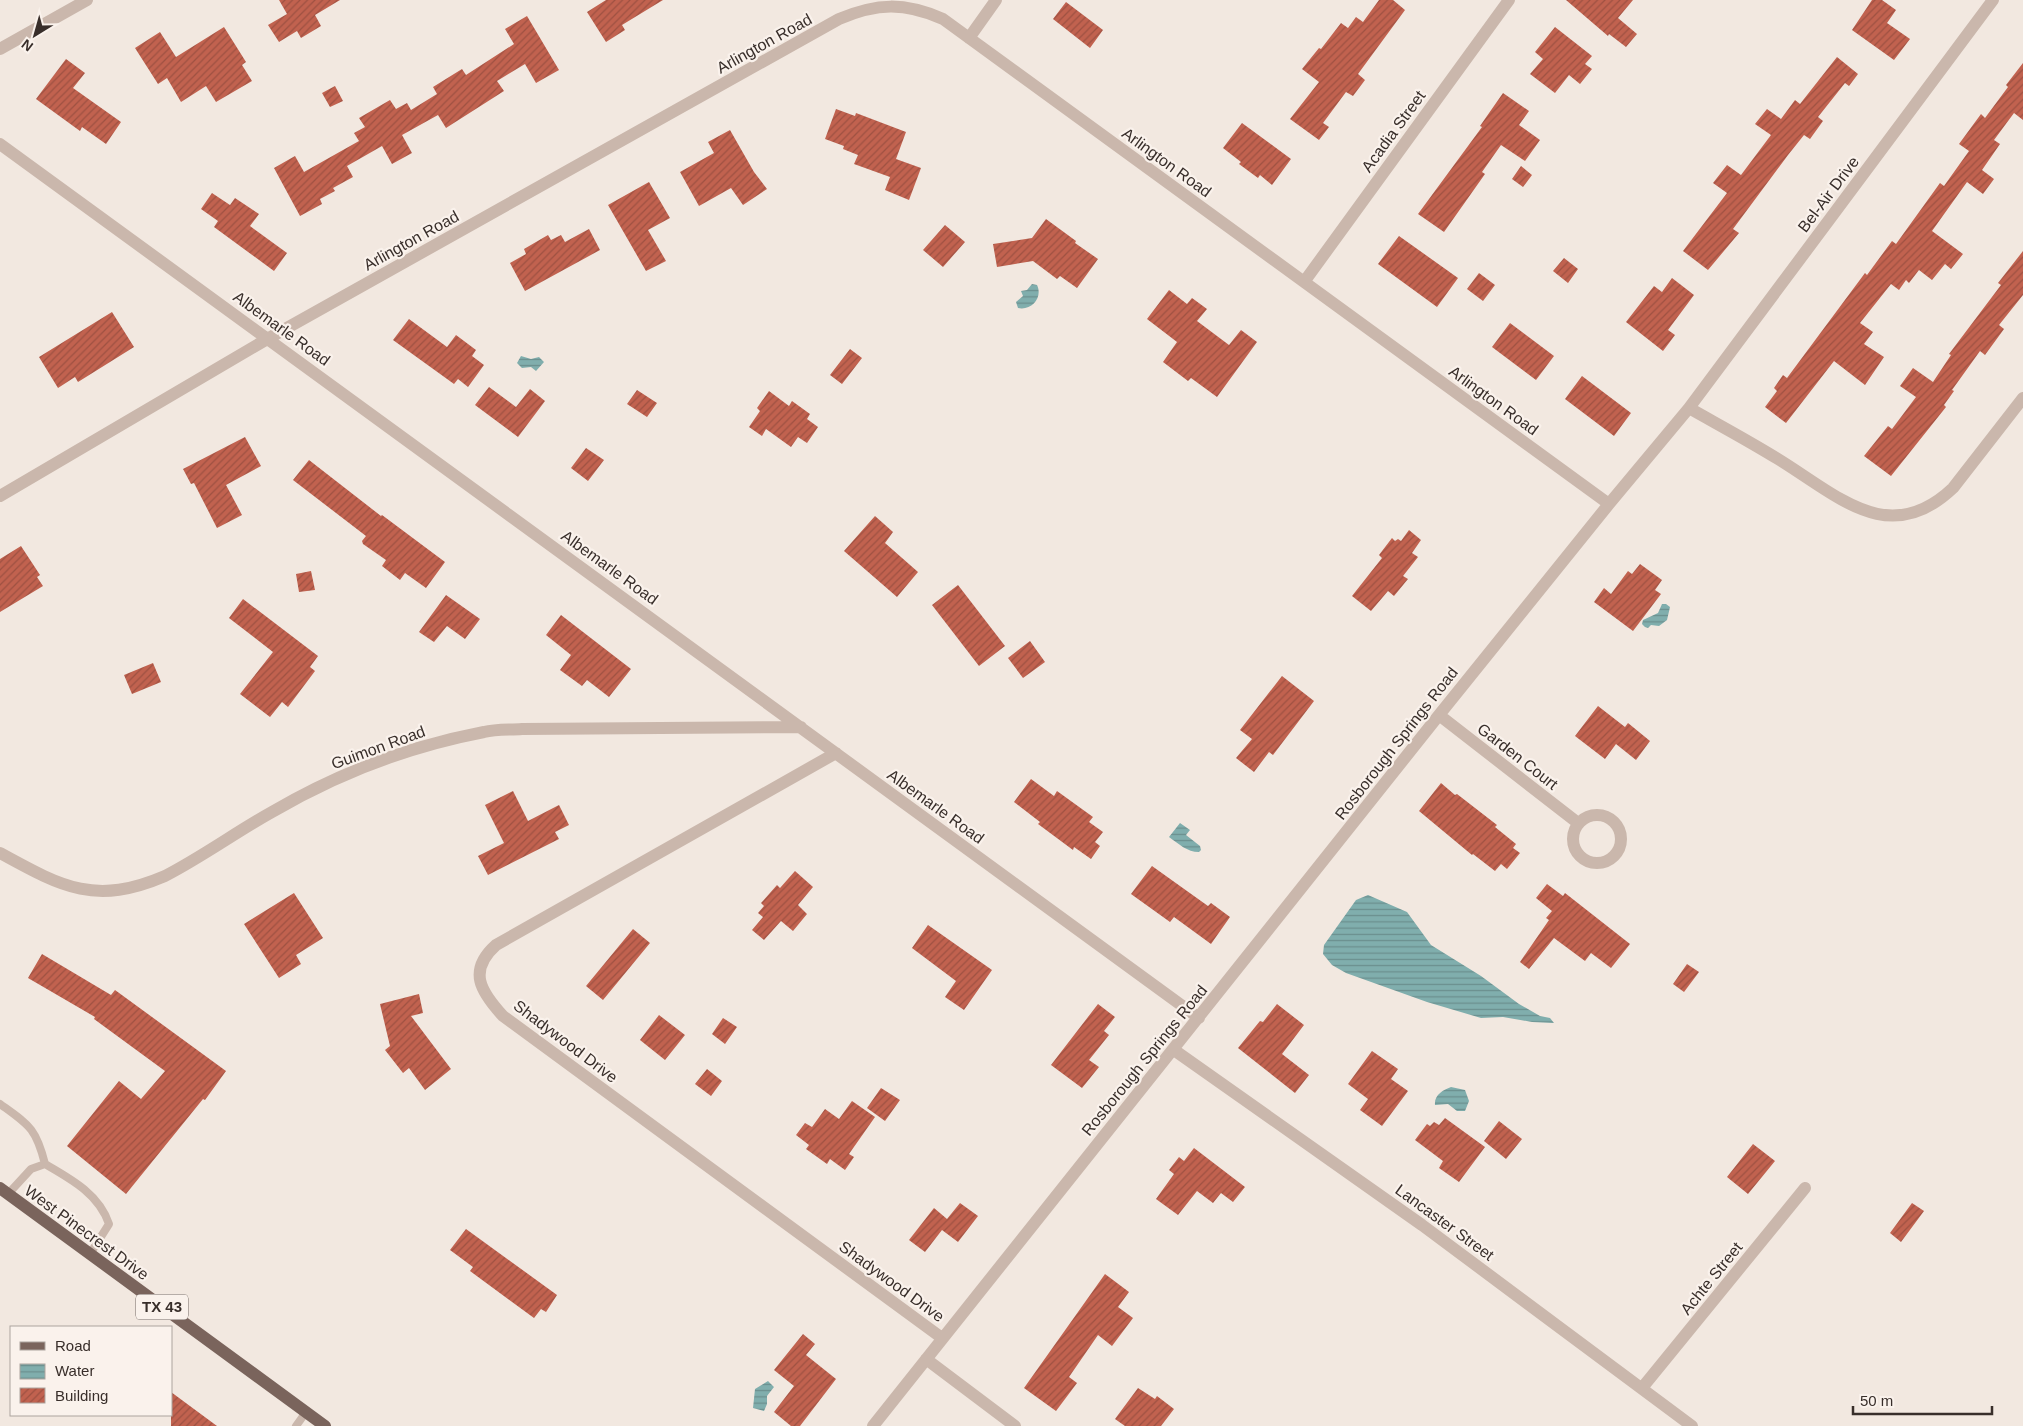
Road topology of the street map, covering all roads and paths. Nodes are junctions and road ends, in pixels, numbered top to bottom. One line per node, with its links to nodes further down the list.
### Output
1 (87, 0): 6 (street)
2 (996, 0): 5 (street)
3 (1509, 0): 8 (street, Acadia Street)
4 (1994, 0): 11 (street, Bel-Air Drive)
5 (969, 38): 8 (street, Arlington Road); 9 (street, Arlington Road)
6 (0, 49)
7 (0, 144): 9 (street, Albemarle Road)
8 (1304, 282): 13 (street, Arlington Road)
9 (268, 338): 12 (street, Arlington Road); 15 (street, Albemarle Road)
10 (2023, 398): 11 (street)
11 (1689, 408): 13 (street, Rosborough Springs Road)
12 (0, 496)
13 (1609, 504): 14 (street, Rosborough Springs Road)
14 (1439, 715): 17 (street, Garden Court); 19 (street, Rosborough Springs Road)
15 (801, 727): 16 (street, Albemarle Road); 18 (street, Guimon Road)
16 (836, 753): 19 (street, Albemarle Road); 26 (street, Shadywood Drive)
17 (1578, 823)
18 (0, 853)
19 (1199, 1018): 20 (street, Rosborough Springs Road)
20 (1174, 1050): 26 (street, Rosborough Springs Road); 28 (street, Lancaster Street)
21 (0, 1104): 22 (lane)
22 (45, 1164): 24 (lane); 25 (lane)
23 (1805, 1188): 28 (street, Achte Street)
24 (4, 1191): 25 (main road, West Pinecrest Drive / TX 43)
25 (90, 1254): 29 (main road, West Pinecrest Drive / TX 43)
26 (942, 1338): 27 (street, Rosborough Springs Road)
27 (926, 1359): 32 (street, Rosborough Springs Road); 33 (street)
28 (1642, 1388): 34 (street, Lancaster Street)
29 (306, 1412): 30 (lane); 31 (main road, West Pinecrest Drive / TX 43)
30 (296, 1426)
31 (325, 1426)
32 (873, 1426)
33 (1016, 1426)
34 (1692, 1426)

